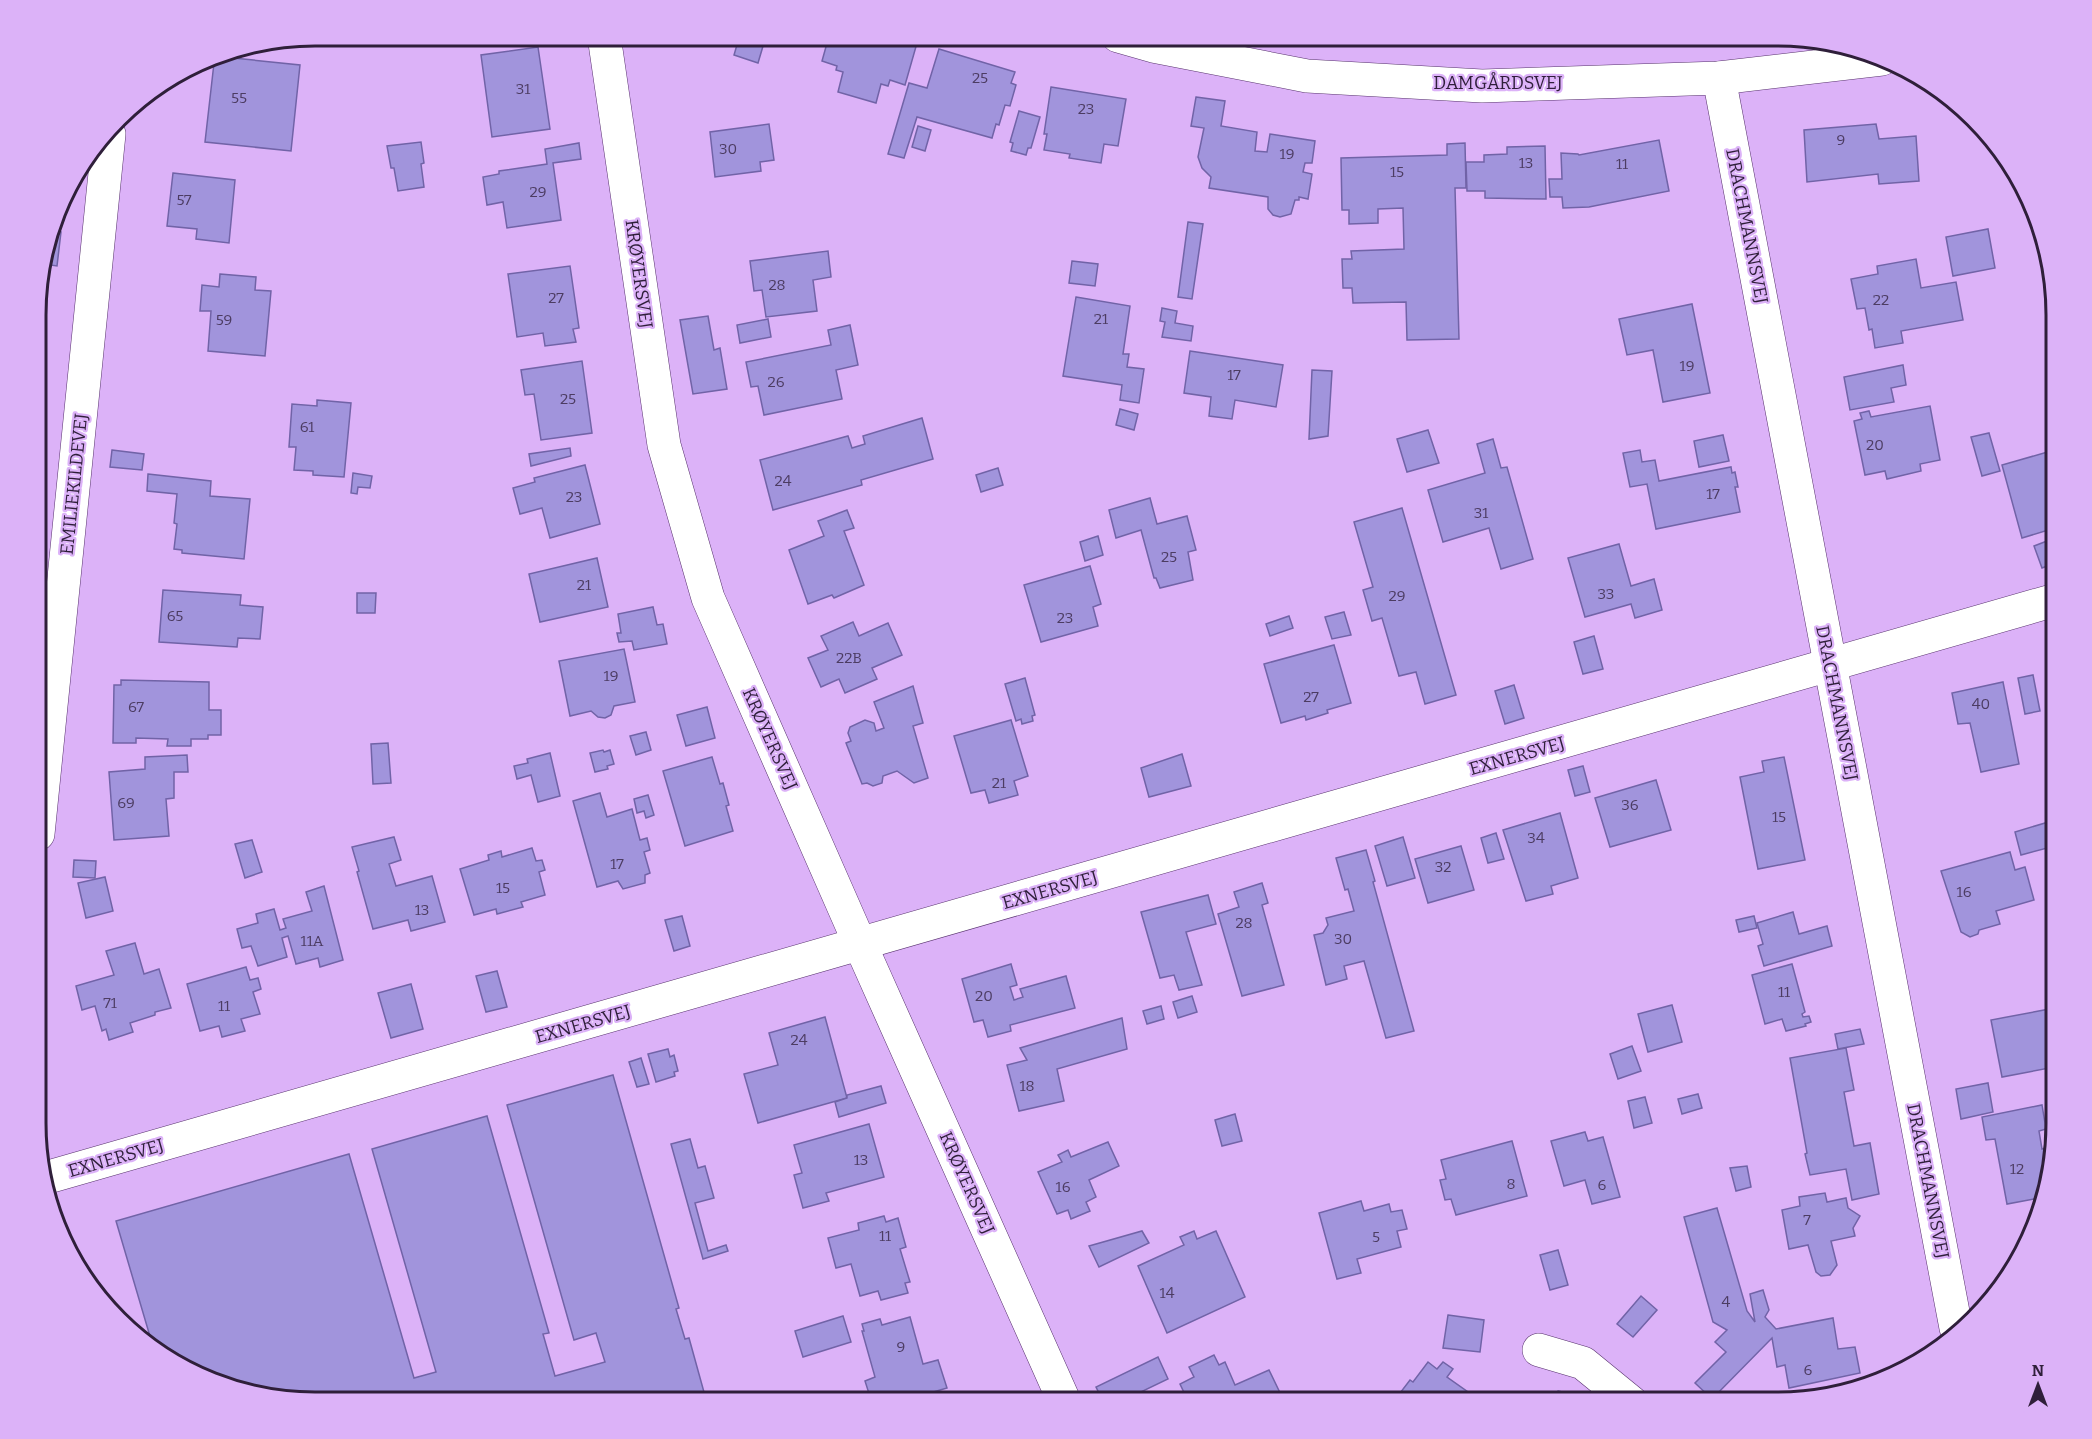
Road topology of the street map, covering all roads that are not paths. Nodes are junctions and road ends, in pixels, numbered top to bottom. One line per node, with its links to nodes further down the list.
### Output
1 (605, 46): 9 (street, KRØYERSVEJ)
2 (1153, 46): 4 (street, DAMGÅRDSVEJ)
3 (1863, 61): 4 (street, DAMGÅRDSVEJ)
4 (1719, 78): 7 (street, DRACHMANNSVEJ)
5 (108, 144): 8 (street, EMILIEKILDEVEJ)
6 (2046, 603): 7 (street, EXNERSVEJ)
7 (1830, 666): 9 (street, EXNERSVEJ); 11 (street, DRACHMANNSVEJ)
8 (46, 755)
9 (860, 945): 10 (street, EXNERSVEJ); 13 (street, KRØYERSVEJ)
10 (52, 1176)
11 (1955, 1325)
12 (1539, 1350): 14 (street)
13 (1060, 1392)
14 (1619, 1392)

